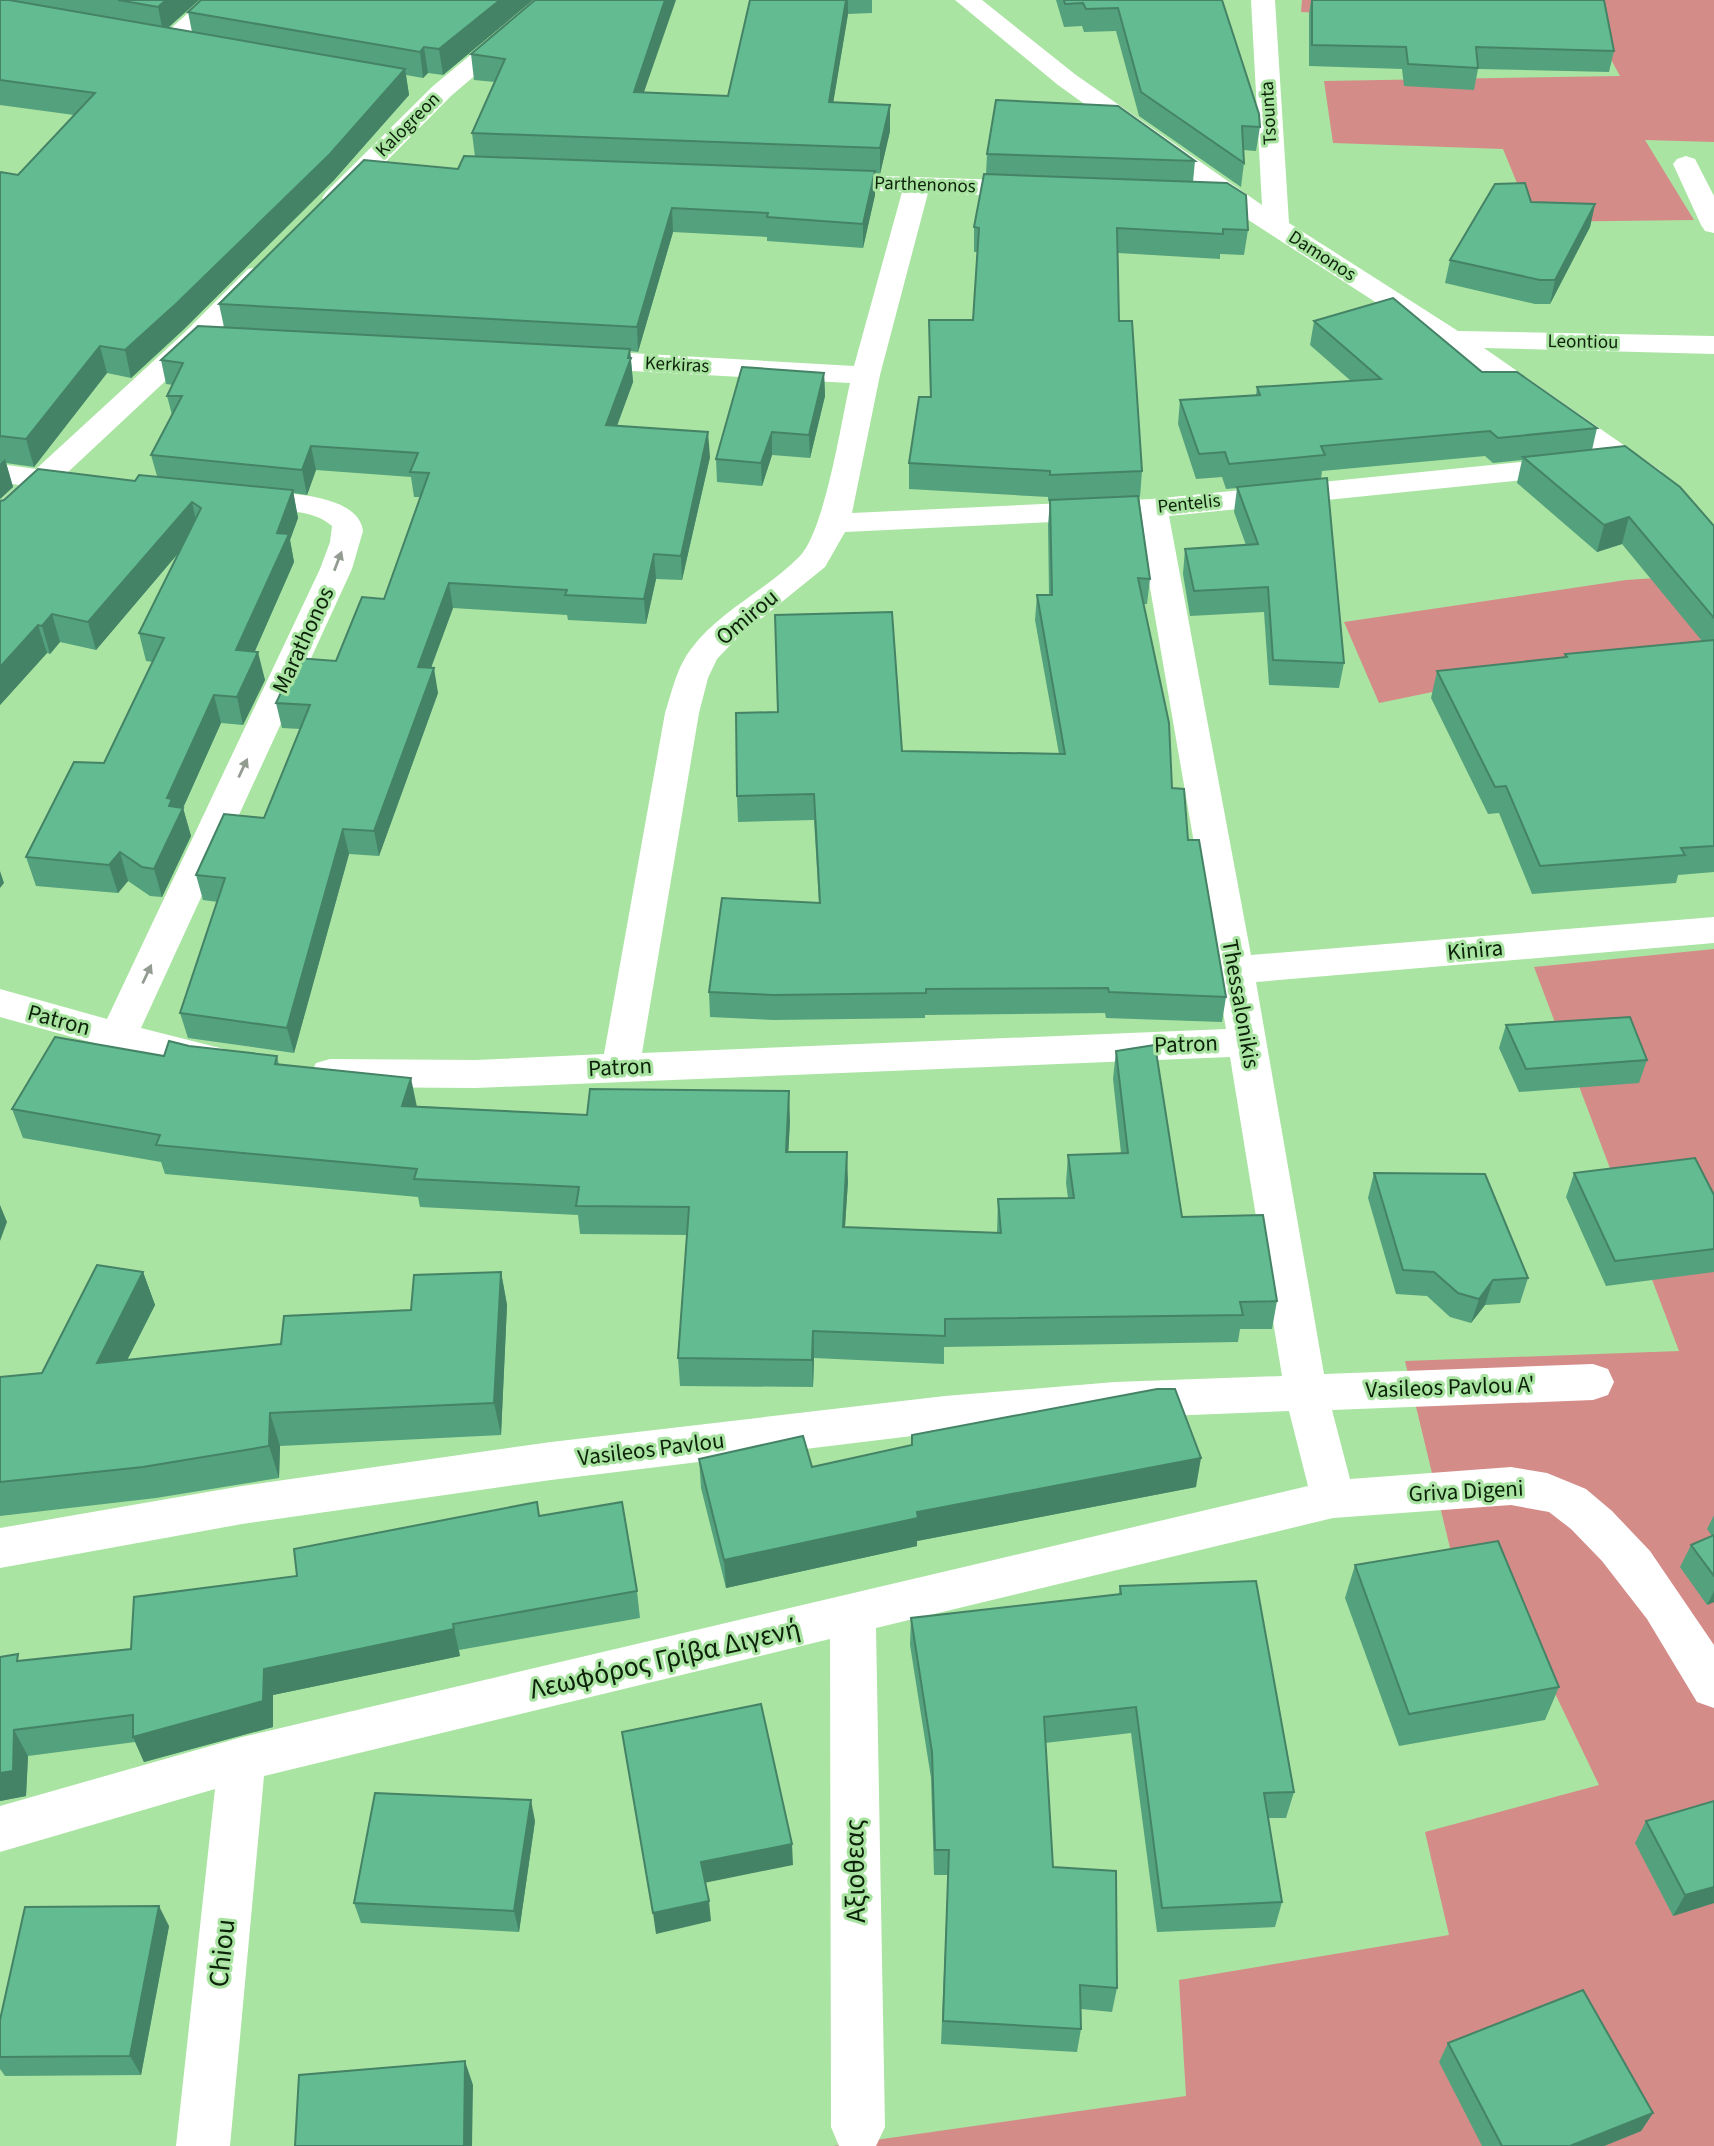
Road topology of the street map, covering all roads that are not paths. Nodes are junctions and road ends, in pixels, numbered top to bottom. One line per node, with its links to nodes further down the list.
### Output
1 (217, 0): 6 (street)
2 (551, 0): 9 (street, Kalogreon)
3 (967, 0): 17 (street, Damonos)
4 (1263, 0): 20 (street, Tsounta)
5 (144, 37): 6 (street)
6 (171, 41): 7 (street)
7 (198, 46)
8 (414, 86): 9 (street)
9 (442, 91): 11 (street, Kalogreon)
10 (1686, 164): 19 (street)
11 (368, 166): 12 (street); 18 (street, Kalogreon)
12 (395, 167)
13 (794, 181): 14 (street, Parthenonos)
14 (917, 185): 15 (street, Parthenonos); 27 (street, Omirou)
15 (1054, 190)
16 (1190, 195): 17 (street)
17 (1231, 197): 20 (street, Damonos)
18 (320, 214)
19 (1714, 225)
20 (1276, 226): 23 (street, Damonos)
21 (272, 262): 22 (street)
22 (195, 338): 24 (street); 30 (street)
23 (1452, 339): 25 (street, Leontiou); 28 (street, Damonos)
24 (236, 341)
25 (1714, 345)
26 (551, 358): 27 (street, Kerkiras)
27 (866, 375): 36 (street, Omirou)
28 (1626, 461): 32 (street, Damonos); 34 (street, Pentelis)
29 (0, 473): 30 (street)
30 (42, 480): 31 (street); 35 (street)
31 (106, 486)
32 (1676, 494)
33 (209, 496): 40 (street, Marathonos, one-way to 33)
34 (1152, 508): 36 (street, Pentelis); 38 (street, Thessalonikis)
35 (0, 519)
36 (834, 523): 43 (street, Omirou)
37 (1714, 930): 38 (street, Kinira)
38 (1236, 970): 41 (street, Thessalonikis)
39 (0, 1003): 40 (street, Patron)
40 (118, 1036): 42 (street, Patron)
41 (1248, 1042): 43 (street, Patron); 46 (street, Thessalonikis)
42 (249, 1065)
43 (621, 1066): 44 (street, Patron)
44 (302, 1071)
45 (1593, 1382): 46 (street, Vasileos Pavlou A')
46 (1306, 1392): 47 (street, Thessalonikis); 48 (street, Vasileos Pavlou)
47 (1333, 1499): 49 (street, Λεωφόρος Γρίβα Διγενή); 50 (street, Griva Digeni)
48 (0, 1548)
49 (853, 1614): 51 (street, Λεωφόρος Γρίβα Διγενή); 53 (street, Αξιοθεας)
50 (1714, 1687)
51 (242, 1759): 52 (street, Λεωφόρος Γρίβα Διγενή); 54 (street, Chiou)
52 (0, 1829)
53 (858, 2127)
54 (202, 2146)

